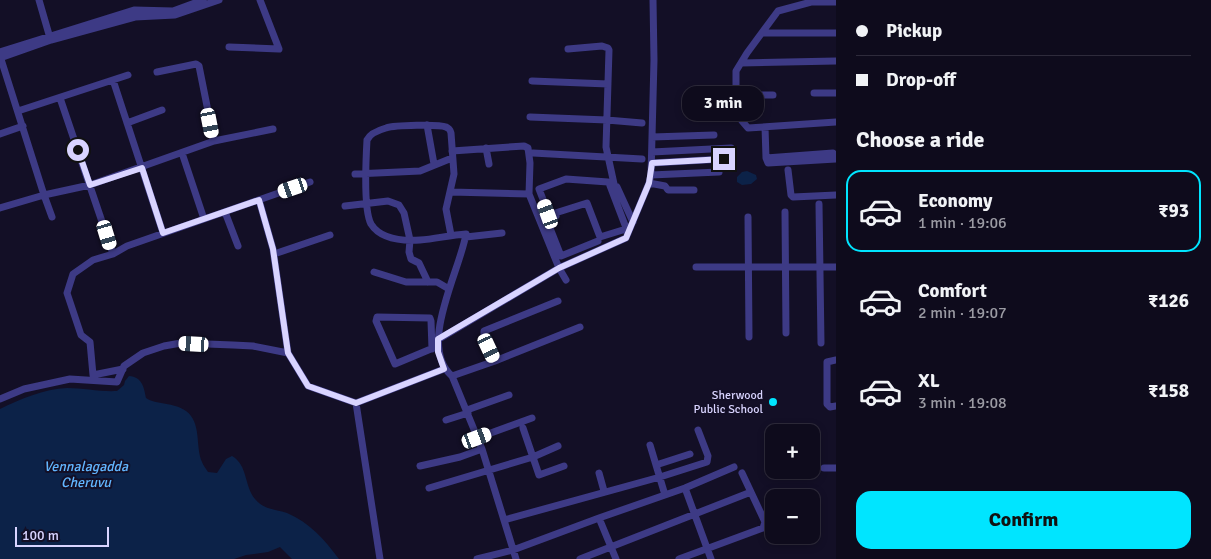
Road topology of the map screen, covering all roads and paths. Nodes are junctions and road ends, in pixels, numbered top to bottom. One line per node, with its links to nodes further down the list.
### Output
1 (39, 0): 10 (street)
2 (203, 0): 7 (street)
3 (219, 0): 7 (street)
4 (260, 0): 11 (street)
5 (653, 0): 40 (street)
6 (836, 2): 8 (street)
7 (137, 14): 10 (street)
8 (762, 33): 9 (street); 16 (street)
9 (836, 33)
10 (50, 38): 13 (street); 14 (street)
11 (229, 47)
12 (568, 49): 21 (street)
13 (0, 52)
14 (0, 57): 28 (street)
15 (836, 61): 16 (street)
16 (741, 63): 24 (street)
17 (157, 72): 41 (street)
18 (128, 75): 19 (street)
19 (113, 80): 26 (street); 32 (street)
20 (532, 81): 21 (street)
21 (608, 84): 30 (street)
22 (814, 93): 23 (street)
23 (836, 93)
24 (736, 95): 25 (street); 36 (street)
25 (773, 95)
26 (60, 98): 28 (street); 63 (street)
27 (162, 110): 32 (street)
28 (18, 111): 35 (street)
29 (530, 117): 30 (street)
30 (607, 120): 33 (street); 48 (street)
31 (836, 122): 36 (street)
32 (127, 123): 55 (street)
33 (642, 123)
34 (427, 125): 47 (street); 53 (street); 59 (street)
35 (23, 126): 38 (street); 67 (street)
36 (765, 127): 49 (street)
37 (273, 129): 41 (street)
38 (0, 134)
39 (714, 135): 40 (street)
40 (652, 137): 44 (street)
41 (214, 141): 45 (street)
42 (486, 148): 47 (street); 54 (street); 66 (street)
43 (731, 148): 44 (street)
44 (652, 152): 52 (street)
45 (182, 153): 55 (street); 78 (street)
46 (533, 153): 48 (street)
47 (452, 154): 53 (street); 65 (street)
48 (607, 156): 50 (street); 79 (street)
49 (836, 158)
50 (642, 159)
51 (724, 159): 52 (street)
52 (652, 163): 60 (street)
53 (434, 164): 59 (street)
54 (488, 164)
55 (142, 168): 63 (street); 80 (street)
56 (788, 170): 68 (street)
57 (719, 172): 60 (street)
58 (355, 174): 59 (street)
59 (366, 174): 70 (street)
60 (651, 175): 62 (street)
61 (310, 182): 69 (street)
62 (649, 183): 64 (street); 79 (street)
63 (90, 185): 67 (street); 89 (street)
64 (694, 190)
65 (451, 192): 66 (street); 83 (street)
66 (529, 194): 91 (street)
67 (44, 195): 73 (street); 76 (street)
68 (836, 195)
69 (259, 200): 74 (street); 90 (street)
70 (368, 203): 72 (street); 85 (street); 85 (street)
71 (819, 204): 96 (street)
72 (345, 206)
73 (0, 208)
74 (226, 212): 78 (street); 87 (street)
75 (784, 212): 95 (street)
76 (52, 217)
77 (748, 218): 94 (street)
78 (204, 219): 80 (street)
79 (628, 230): 79 (street); 88 (street)
80 (163, 233): 89 (street)
81 (502, 233): 84 (street)
82 (330, 235): 90 (street)
83 (451, 235): 84 (street); 85 (street)
84 (466, 237): 101 (street)
85 (410, 240): 100 (street)
86 (598, 241): 88 (street); 91 (street); 91 (street)
87 (238, 246)
88 (602, 250): 97 (street)
89 (113, 254): 111 (street)
90 (274, 254): 108 (street)
91 (557, 256): 97 (street)
92 (836, 266): 96 (street)
93 (696, 267): 94 (street)
94 (749, 267): 95 (street); 105 (street)
95 (785, 267): 96 (street); 104 (street)
96 (820, 267): 106 (street)
97 (559, 268): 99 (street); 107 (street)
98 (374, 272): 100 (street)
99 (566, 280)
100 (428, 282): 101 (street)
101 (449, 290): 107 (street)
102 (558, 301): 110 (street)
103 (580, 327): 110 (street)
104 (786, 333)
105 (749, 337)
106 (821, 343)
107 (436, 345): 107 (street); 112 (street)
108 (288, 353): 111 (street); 116 (street)
109 (836, 360): 117 (street)
110 (495, 361): 113 (street)
111 (123, 369): 115 (street)
112 (444, 369): 113 (street); 116 (street)
113 (452, 376): 118 (street)
114 (508, 395): 118 (street)
115 (0, 399)
116 (356, 403): 150 (street)
117 (836, 406)
118 (467, 412): 120 (street); 123 (street)
119 (532, 418): 123 (street)
120 (446, 420)
121 (523, 428): 128 (street)
122 (698, 430): 138 (street)
123 (477, 438): 126 (street)
124 (650, 445): 129 (street)
125 (558, 446): 128 (street)
126 (482, 449): 130 (street); 135 (street)
127 (690, 454): 129 (street)
128 (533, 456): 131 (street); 135 (street)
129 (656, 465): 138 (street)
130 (420, 466)
131 (564, 466)
132 (734, 467): 140 (street)
133 (824, 468): 134 (street)
134 (836, 468)
135 (489, 470): 139 (street); 146 (street)
136 (599, 473): 141 (street)
137 (742, 473): 142 (street)
138 (660, 477): 141 (street); 143 (street)
139 (429, 488)
140 (685, 488): 143 (street); 144 (street)
141 (604, 491): 146 (street)
142 (751, 492): 144 (street); 148 (street)
143 (665, 495): 145 (street)
144 (694, 514): 147 (street); 148 (street)
145 (599, 518): 147 (street); 149 (street)
146 (504, 520): 149 (street)
147 (611, 547): 153 (street); 154 (street)
148 (707, 548): 155 (street); 156 (street)
149 (513, 550): 151 (street); 152 (street)
150 (380, 559)
151 (477, 559)
152 (516, 559)
153 (580, 559)
154 (616, 559)
155 (679, 559)
156 (711, 559)

